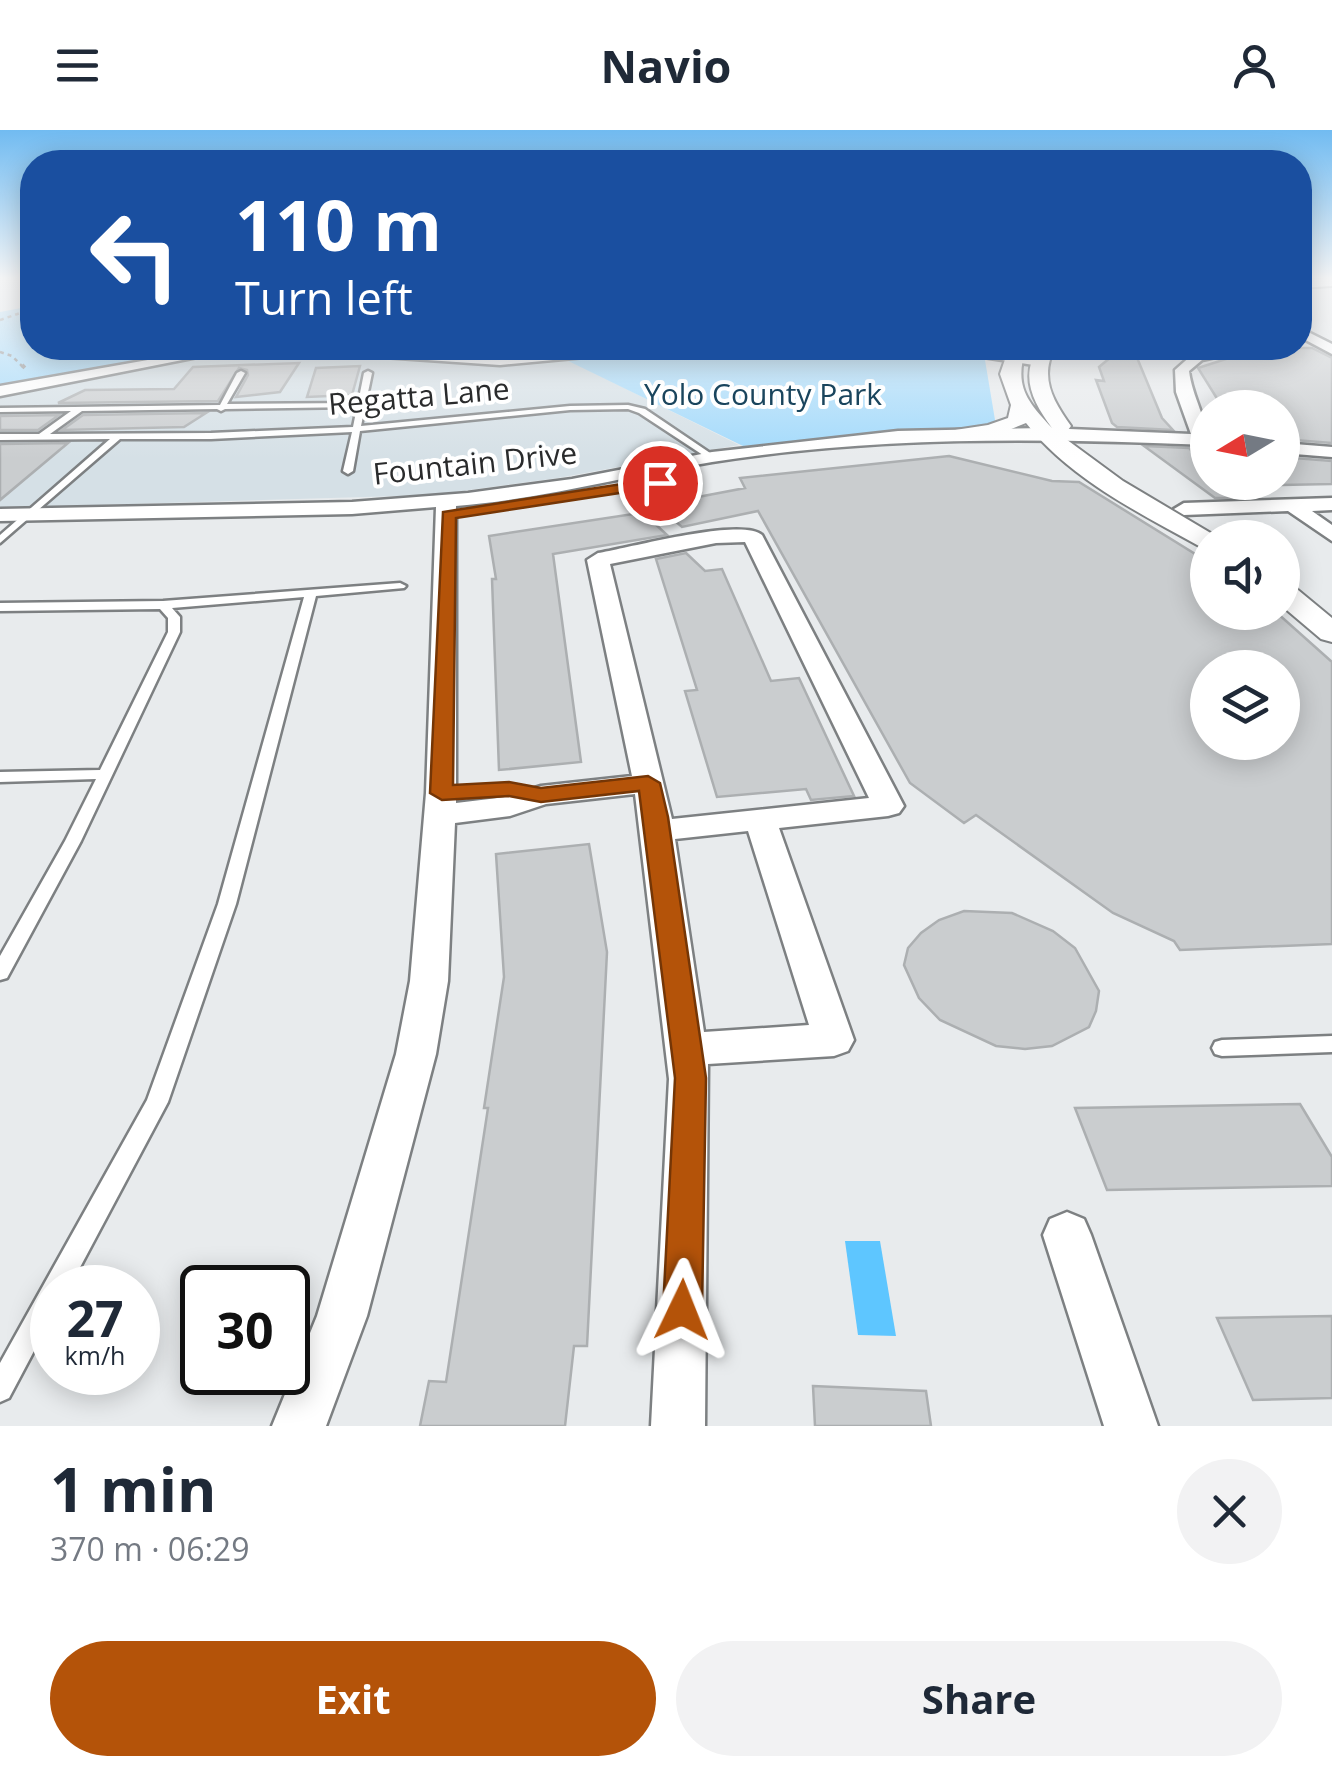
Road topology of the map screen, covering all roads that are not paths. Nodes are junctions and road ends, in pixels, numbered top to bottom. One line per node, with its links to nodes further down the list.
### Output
1 (169, 360): 9 (street)
2 (464, 360): 3 (street)
3 (511, 360)
4 (1013, 360): 11 (street)
5 (1041, 360): 20 (street)
6 (1194, 360): 12 (street)
7 (242, 372): 14 (lane)
8 (368, 372): 10 (lane)
9 (0, 390)
10 (361, 405): 14 (lane); 16 (lane)
11 (1020, 406): 17 (street); 20 (street)
12 (1190, 406)
13 (80, 409): 14 (lane); 15 (lane); 18 (lane)
14 (221, 409)
15 (0, 410)
16 (355, 429): 19 (lane, Regatta Lane); 27 (lane, Regatta Lane); 28 (lane)
17 (962, 434): 20 (street, Fountain Drive); 27 (street, Fountain Drive)
18 (41, 437): 19 (lane, Regatta Lane); 22 (lane, Regatta Lane)
19 (117, 437): 34 (lane)
20 (1058, 437): 23 (street); 31 (street, Fountain Drive); 32 (street); 35 (street)
21 (0, 438): 22 (lane, Regatta Lane)
22 (15, 438): 24 (lane)
23 (1190, 440)
24 (0, 449)
25 (1300, 449): 26 (street)
26 (1332, 452)
27 (712, 457): 31 (street, Fountain Drive)
28 (348, 472)
29 (1332, 504): 30 (street)
30 (1293, 506): 32 (street); 36 (street)
31 (447, 508): 34 (street, Fountain Drive); 48 (street)
32 (1184, 509): 33 (street)
33 (1203, 520)
34 (9, 526)
35 (1190, 529)
36 (1332, 535)
37 (1300, 580): 40 (street)
38 (400, 586): 39 (lane)
39 (311, 593): 41 (lane); 56 (lane)
40 (1332, 604)
41 (162, 605): 43 (lane); 45 (lane)
42 (1300, 606): 44 (street)
43 (0, 607)
44 (1332, 633)
45 (105, 774): 46 (lane); 51 (lane)
46 (0, 776)
47 (648, 783): 48 (street); 49 (street); 50 (street)
48 (441, 804): 59 (street)
49 (760, 820): 50 (street); 53 (street)
50 (658, 831): 53 (street)
51 (0, 974)
52 (1332, 1044): 54 (lane)
53 (687, 1048): 60 (street)
54 (1222, 1048)
55 (1067, 1234): 61 (street)
56 (68, 1265)
57 (30, 1334): 58 (lane)
58 (0, 1389)
59 (299, 1426)
60 (678, 1426)
61 (1131, 1426)

